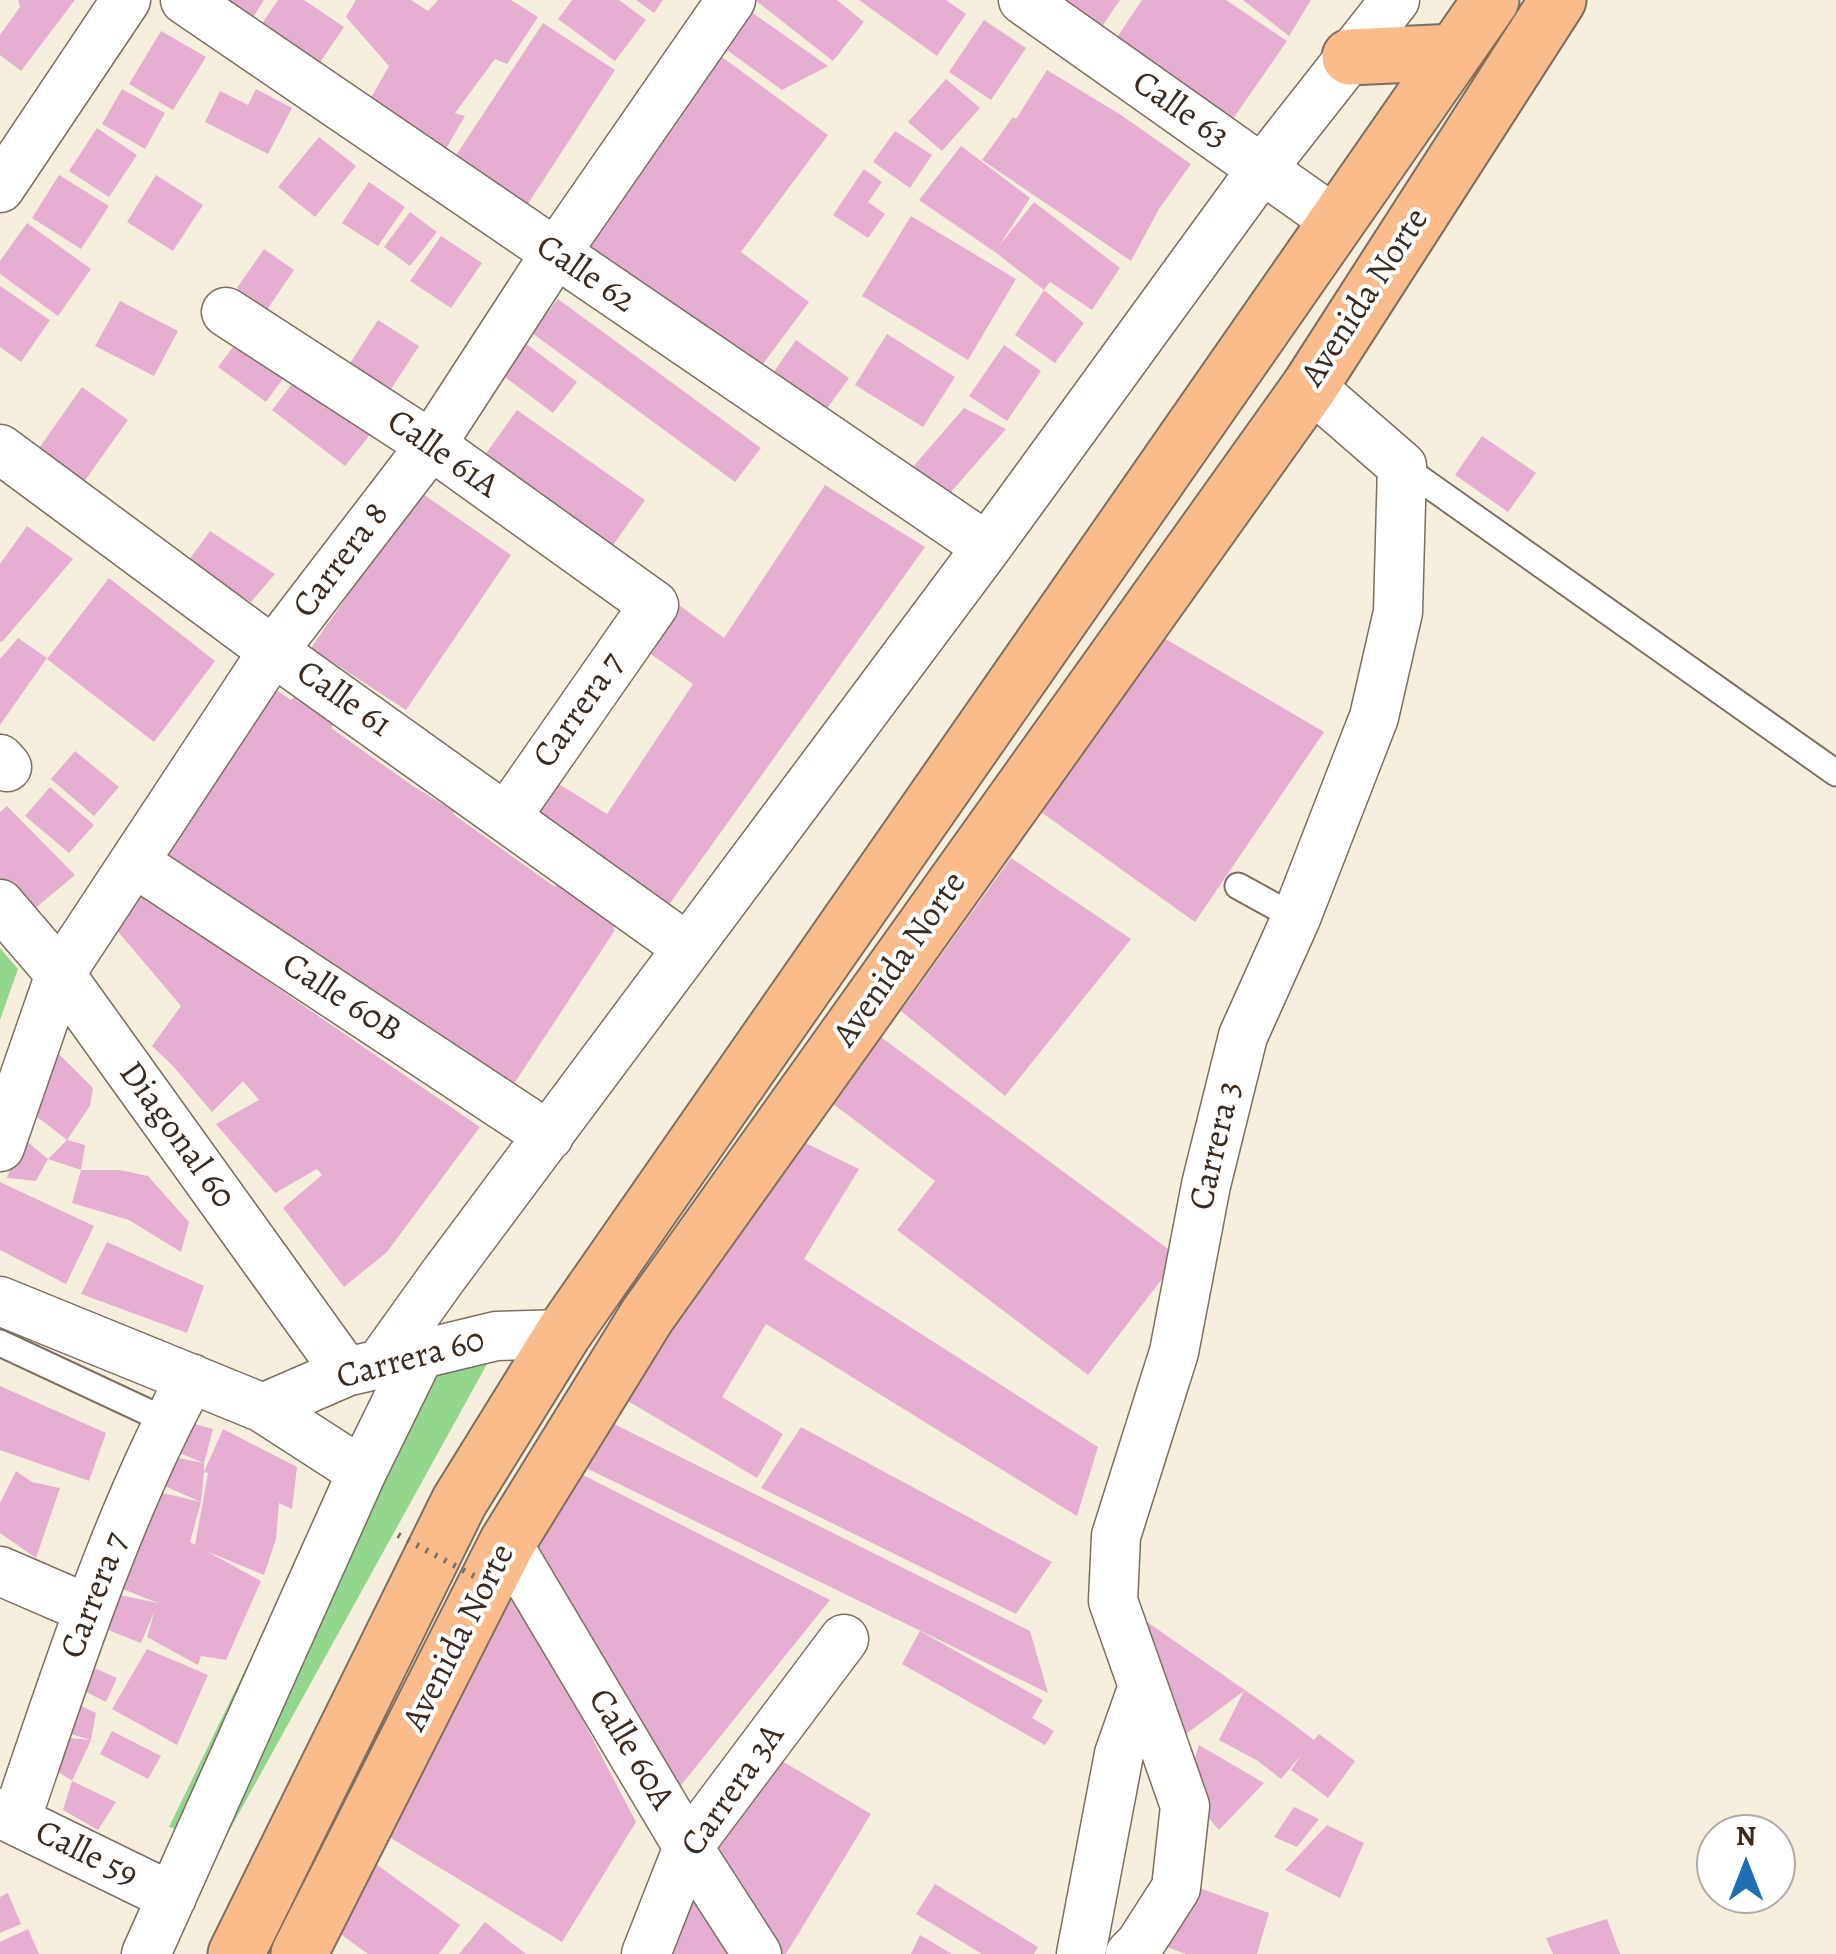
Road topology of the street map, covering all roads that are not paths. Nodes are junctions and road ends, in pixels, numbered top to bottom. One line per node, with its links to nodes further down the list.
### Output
1 (126, 0): 11 (street)
2 (185, 0): 13 (street, Calle 62)
3 (732, 0): 13 (street, Carrera 8)
4 (1023, 0): 10 (street, Calle 63)
5 (1395, 0): 9 (street)
6 (1558, 0): 8 (main road, Avenida Norte)
7 (1471, 17): 8 (street); 9 (main road); 12 (main road, Avenida Norte)
8 (1526, 47): 15 (main road, Avenida Norte)
9 (1350, 57): 10 (street)
10 (1262, 168): 12 (street, Calle 63); 19 (street)
11 (0, 188)
12 (1338, 222): 33 (main road, Avenida Norte)
13 (555, 254): 16 (street, Carrera 8); 19 (street, Calle 62)
14 (226, 312): 16 (street, Calle 61A)
15 (1310, 386): 18 (street); 40 (main road, Avenida Norte)
16 (431, 445): 20 (street, Calle 61A); 21 (street, Carrera 8)
17 (0, 450): 21 (street, Calle 61)
18 (1402, 466): 22 (lane); 27 (street, Carrera 3)
19 (986, 547): 28 (street)
20 (654, 605): 23 (street, Carrera 7)
21 (273, 651): 23 (street, Calle 61); 24 (street, Carrera 8)
22 (1836, 773)
23 (506, 816): 28 (street, Calle 61)
24 (134, 862): 29 (street, Carrera 8); 30 (street, Calle 60B)
25 (1238, 886): 27 (lane)
26 (0, 904): 29 (street, Diagonal 60)
27 (1296, 918): 44 (street, Carrera 3)
28 (688, 948): 30 (street)
29 (60, 974): 31 (street, Carrera 8); 35 (street, Diagonal 60)
30 (549, 1136): 35 (street)
31 (0, 1147)
32 (0, 1301): 36 (street, Carrera 60)
33 (564, 1334): 35 (street, Carrera 60); 49 (main road, Avenida Norte)
34 (0, 1343): 38 (lane)
35 (382, 1364): 37 (street, Carrera 60); 39 (street)
36 (191, 1378): 37 (street, Carrera 60); 38 (street, Carrera 7)
37 (263, 1408): 39 (street, Carrera 60)
38 (168, 1422): 42 (street, Carrera 7)
39 (362, 1472): 47 (street)
40 (501, 1565): 46 (street, Calle 60A); 50 (main road, Avenida Norte)
41 (0, 1571): 42 (street)
42 (88, 1609): 45 (street, Carrera 7)
43 (844, 1640): 46 (street, Carrera 3A)
44 (1142, 1686): 53 (street); 54 (street, Carrera 3)
45 (8, 1816): 47 (street, Calle 59)
46 (688, 1847): 51 (street, Carrera 3A); 52 (street, Calle 60A)
47 (172, 1897): 48 (street)
48 (146, 1954)
49 (236, 1954)
50 (299, 1954)
51 (646, 1954)
52 (757, 1954)
53 (1081, 1954)
54 (1130, 1954)

